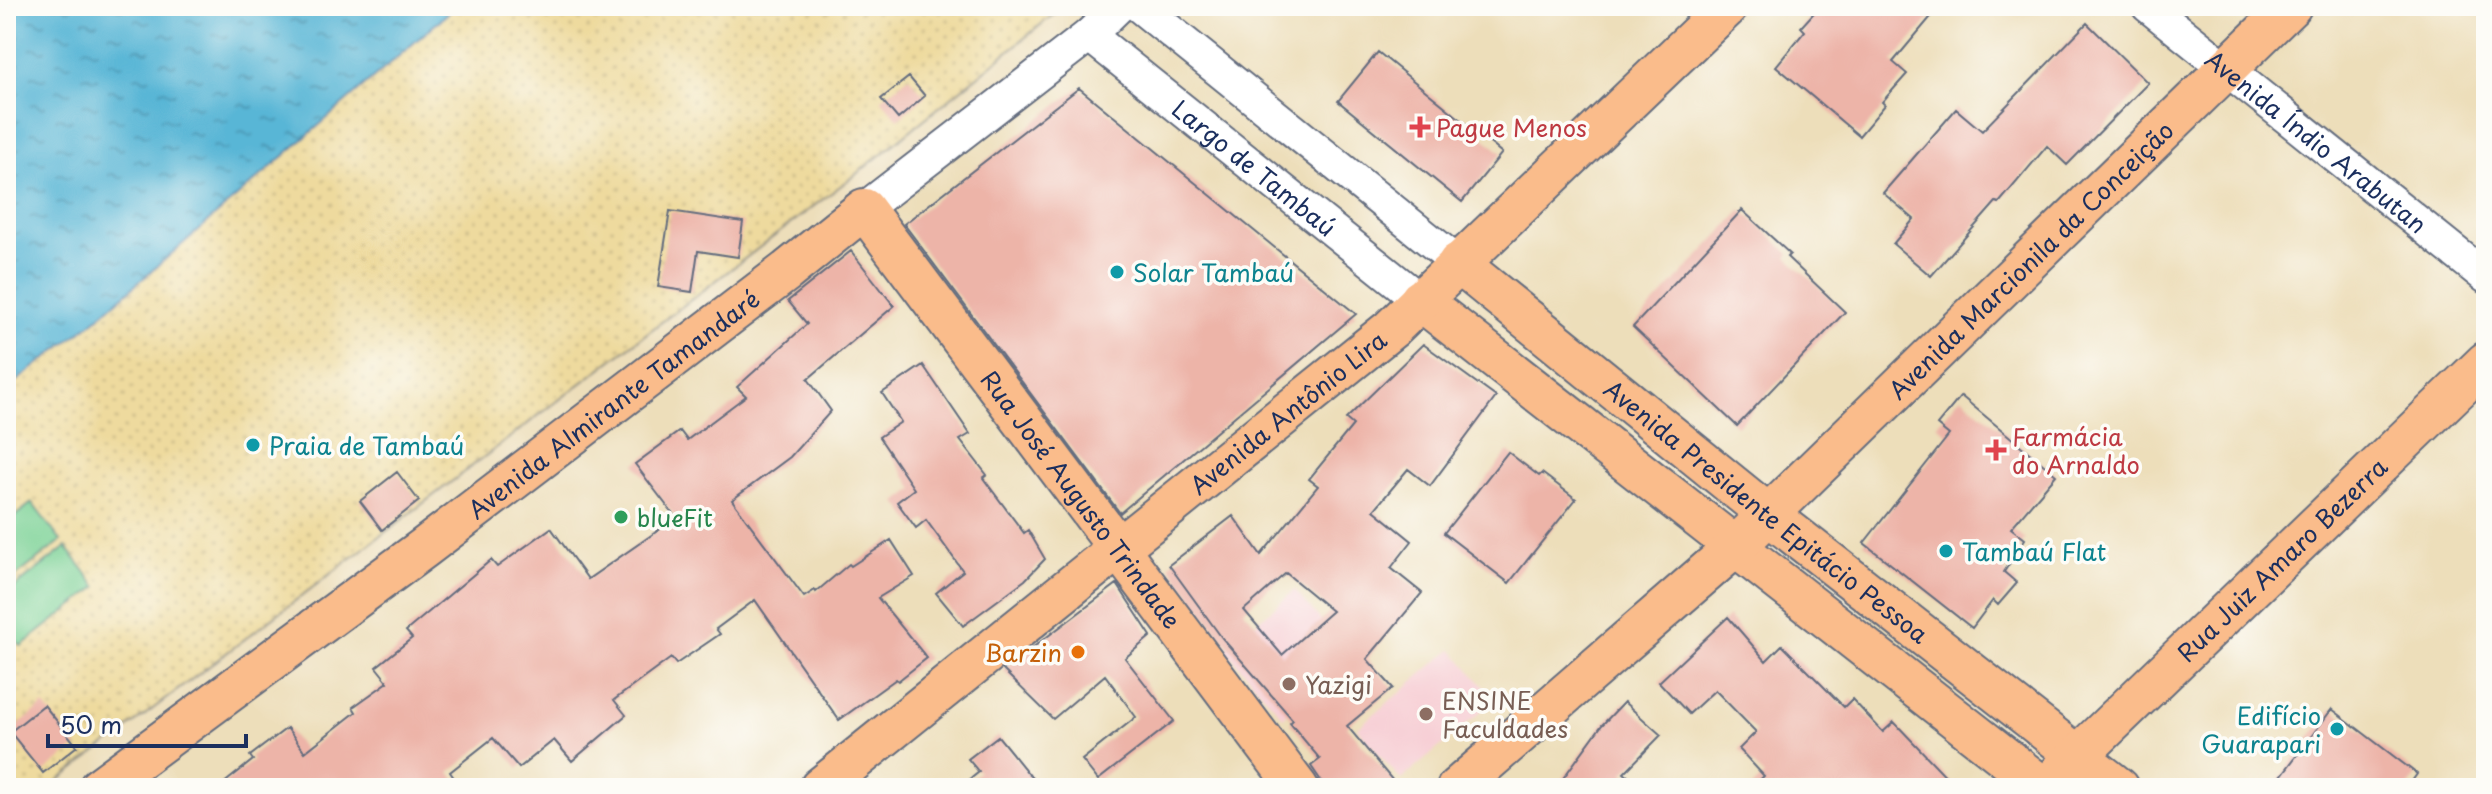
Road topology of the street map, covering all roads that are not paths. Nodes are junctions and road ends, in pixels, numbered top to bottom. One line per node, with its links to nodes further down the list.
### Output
1 (1119, 6): 6 (street, Avenida Almirante Tamandaré)
2 (1139, 6): 9 (street)
3 (1728, 6): 9 (main road, Avenida Antônio Lira)
4 (2148, 6): 7 (street, Avenida Índio Arabutan)
5 (2291, 6): 7 (main road, Avenida Marcionila da Conceição)
6 (1089, 35): 8 (street, Avenida Almirante Tamandaré); 11 (street, Largo de Tambaú)
7 (2226, 69): 10 (street, Avenida Índio Arabutan); 13 (main road, Avenida Marcionila da Conceição)
8 (864, 209): 15 (main road, Rua José Augusto Trindade); 17 (main road, Avenida Almirante Tamandaré)
9 (1458, 263): 11 (main road, Avenida Antônio Lira); 13 (main road, Avenida Presidente Epitácio Pessoa)
10 (2486, 277)
11 (1420, 300): 14 (main road, Avenida Presidente Epitácio Pessoa); 15 (main road, Avenida Antônio Lira)
12 (2486, 362): 16 (main road, Rua Juiz Amaro Bezerra)
13 (1769, 515): 14 (main road, Avenida Marcionila da Conceição); 16 (main road, Avenida Presidente Epitácio Pessoa)
14 (1734, 548): 20 (main road, Avenida Marcionila da Conceição); 21 (main road, Avenida Presidente Epitácio Pessoa)
15 (1118, 549): 18 (main road, Avenida Antônio Lira); 19 (main road, Rua José Augusto Trindade)
16 (2078, 756): 21 (main road, Avenida Presidente Epitácio Pessoa); 22 (main road, Avenida Presidente Epitácio Pessoa)
17 (123, 781)
18 (820, 788)
19 (1298, 788)
20 (1457, 788)
21 (2043, 788)
22 (2119, 788)

